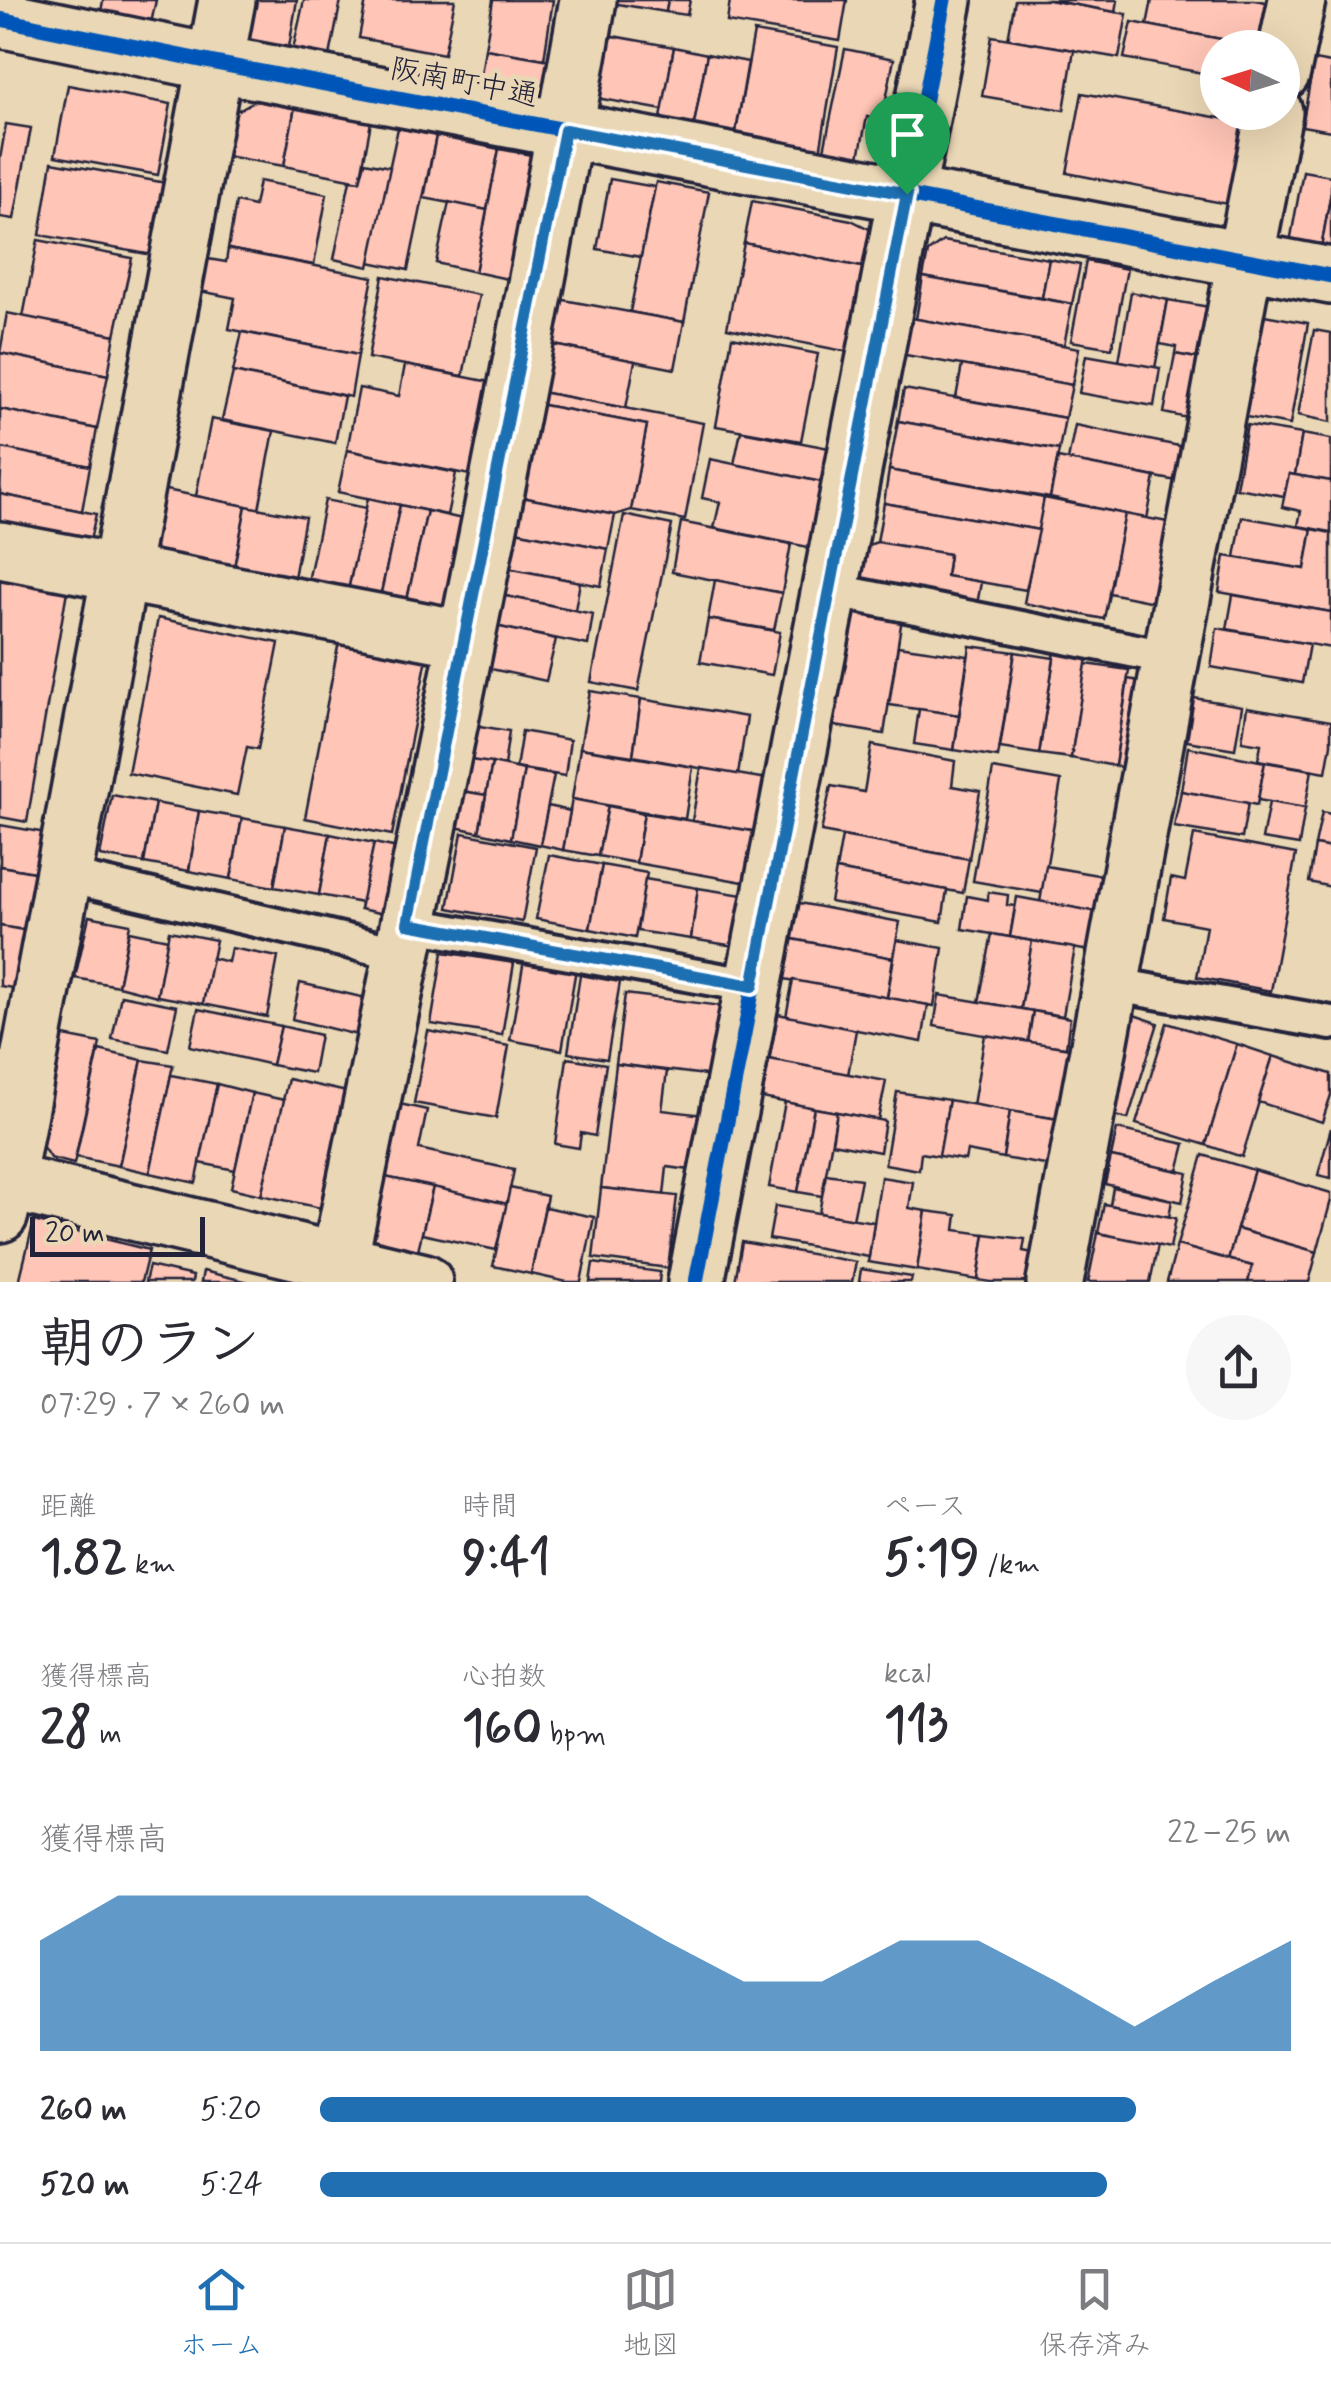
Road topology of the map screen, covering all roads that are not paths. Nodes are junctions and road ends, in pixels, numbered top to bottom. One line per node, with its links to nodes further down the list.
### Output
1 (227, 0): 7 (street)
2 (588, 0): 8 (street)
3 (944, 0): 10 (street)
4 (1297, 0): 6 (street)
5 (0, 20): 7 (street, 阪南町中通)
6 (1291, 30)
7 (216, 63): 8 (street, 阪南町中通); 14 (street)
8 (565, 130): 10 (street, 阪南町中通); 16 (street)
9 (1270, 130): 11 (street)
10 (907, 194): 11 (street, 阪南町中通); 15 (street)
11 (1245, 260): 12 (street, 阪南町中通); 17 (street)
12 (1331, 276)
13 (0, 550): 14 (street)
14 (120, 572): 16 (street); 18 (street)
15 (830, 590): 17 (lane); 21 (street)
16 (466, 639): 19 (street)
17 (1171, 658): 20 (street)
18 (62, 875): 19 (lane); 23 (street)
19 (405, 939): 21 (lane); 24 (street)
20 (1110, 984): 22 (lane); 27 (street)
21 (753, 986): 26 (street)
22 (1331, 1023)
23 (2, 1192): 24 (street)
24 (337, 1272): 25 (street)
25 (424, 1282)
26 (696, 1282)
27 (1056, 1282)

